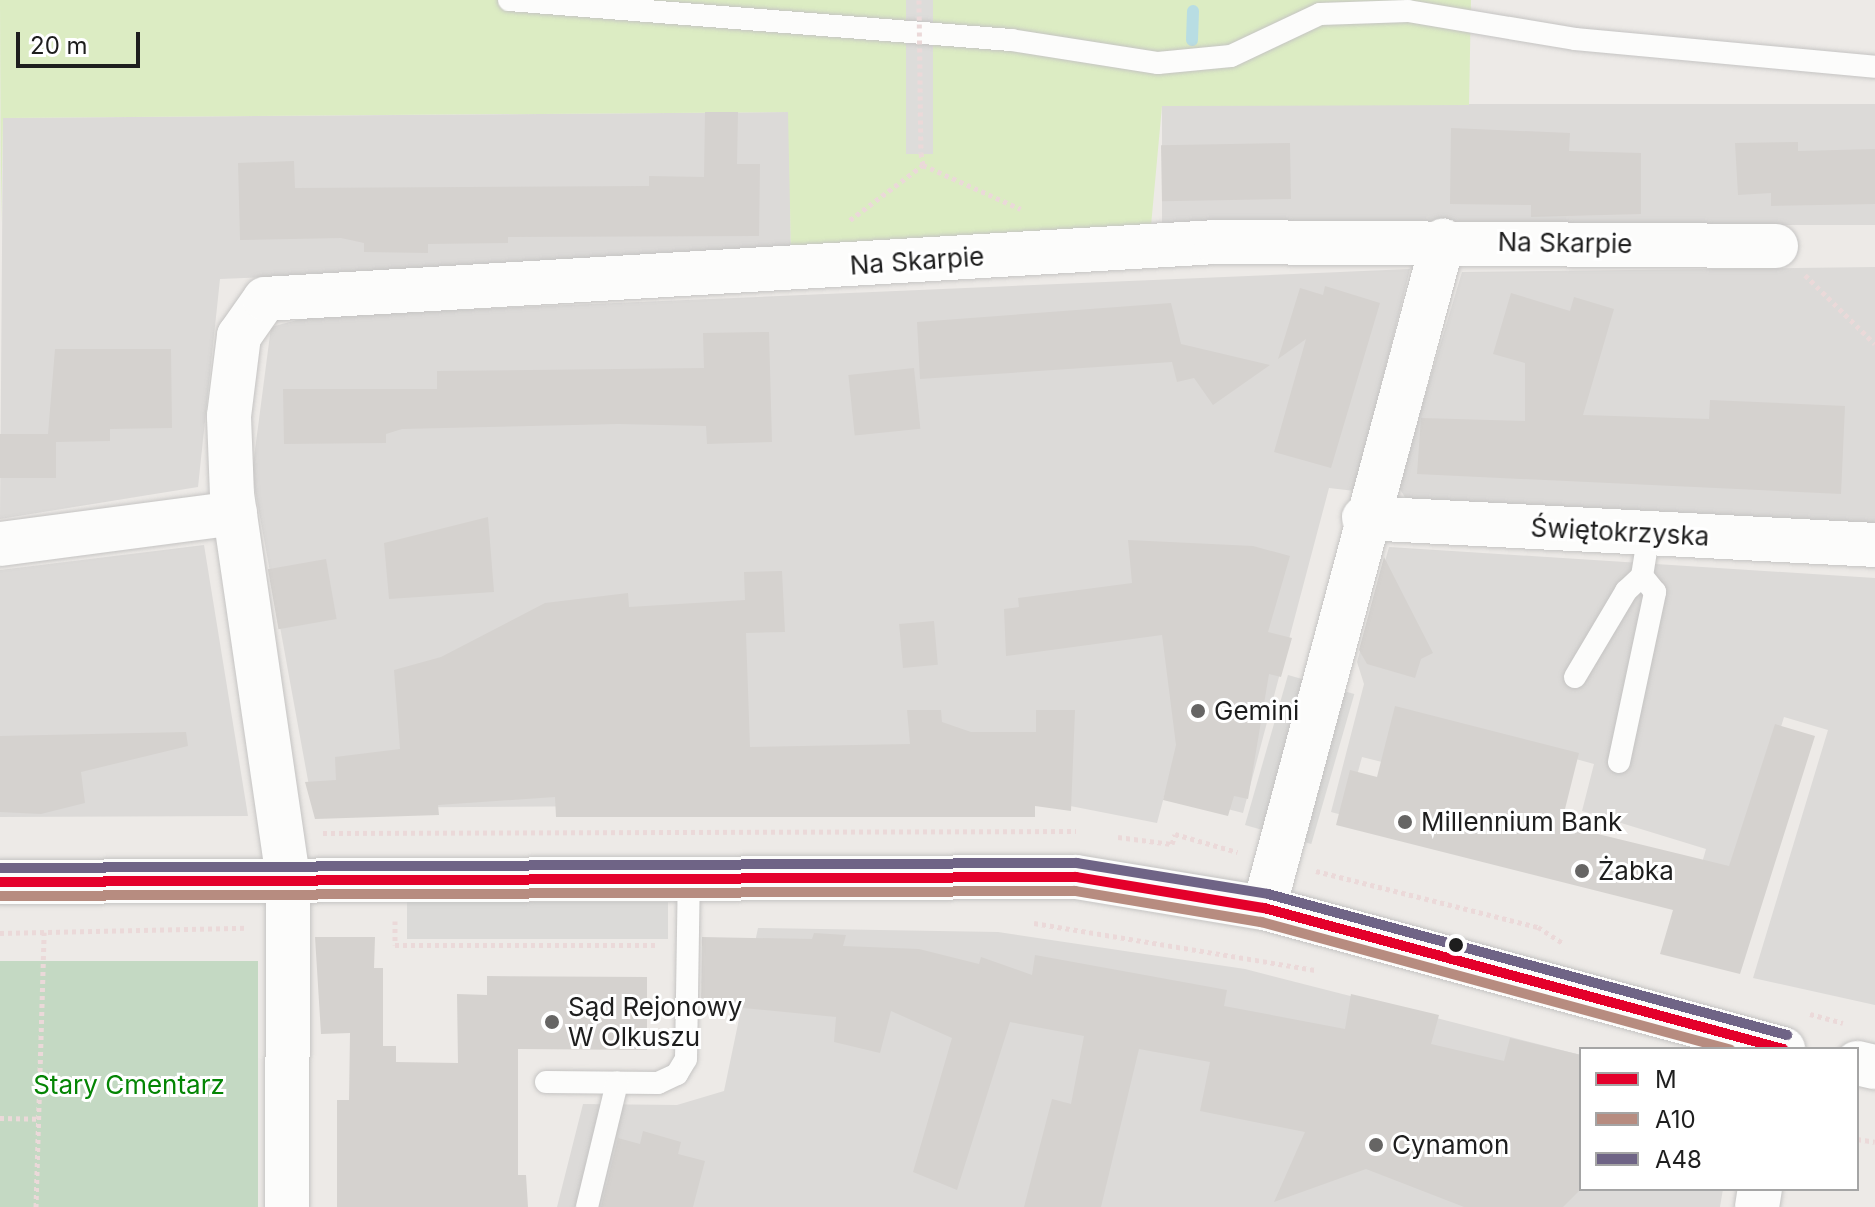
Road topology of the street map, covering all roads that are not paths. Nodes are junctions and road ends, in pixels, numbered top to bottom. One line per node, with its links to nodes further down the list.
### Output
1 (509, 0): 2 (lane)
2 (1875, 67)
3 (1443, 241): 4 (street, Na Skarpie); 5 (street, Na Skarpie); 6 (street)
4 (1776, 246)
5 (234, 504): 8 (street); 13 (street)
6 (1364, 518): 7 (street, Świętokrzyska); 16 (street)
7 (1649, 533): 9 (street, Świętokrzyska); 10 (lane)
8 (0, 544)
9 (1875, 545)
10 (1642, 576): 11 (lane); 12 (lane)
11 (1575, 677)
12 (1619, 762)
13 (288, 878): 14 (street); 15 (street); 20 (street)
14 (689, 878): 16 (street); 19 (lane)
15 (0, 882)
16 (1264, 908): 17 (street)
17 (1776, 1047)
18 (546, 1082): 19 (lane)
19 (617, 1083): 21 (lane)
20 (287, 1207)
21 (587, 1207)

